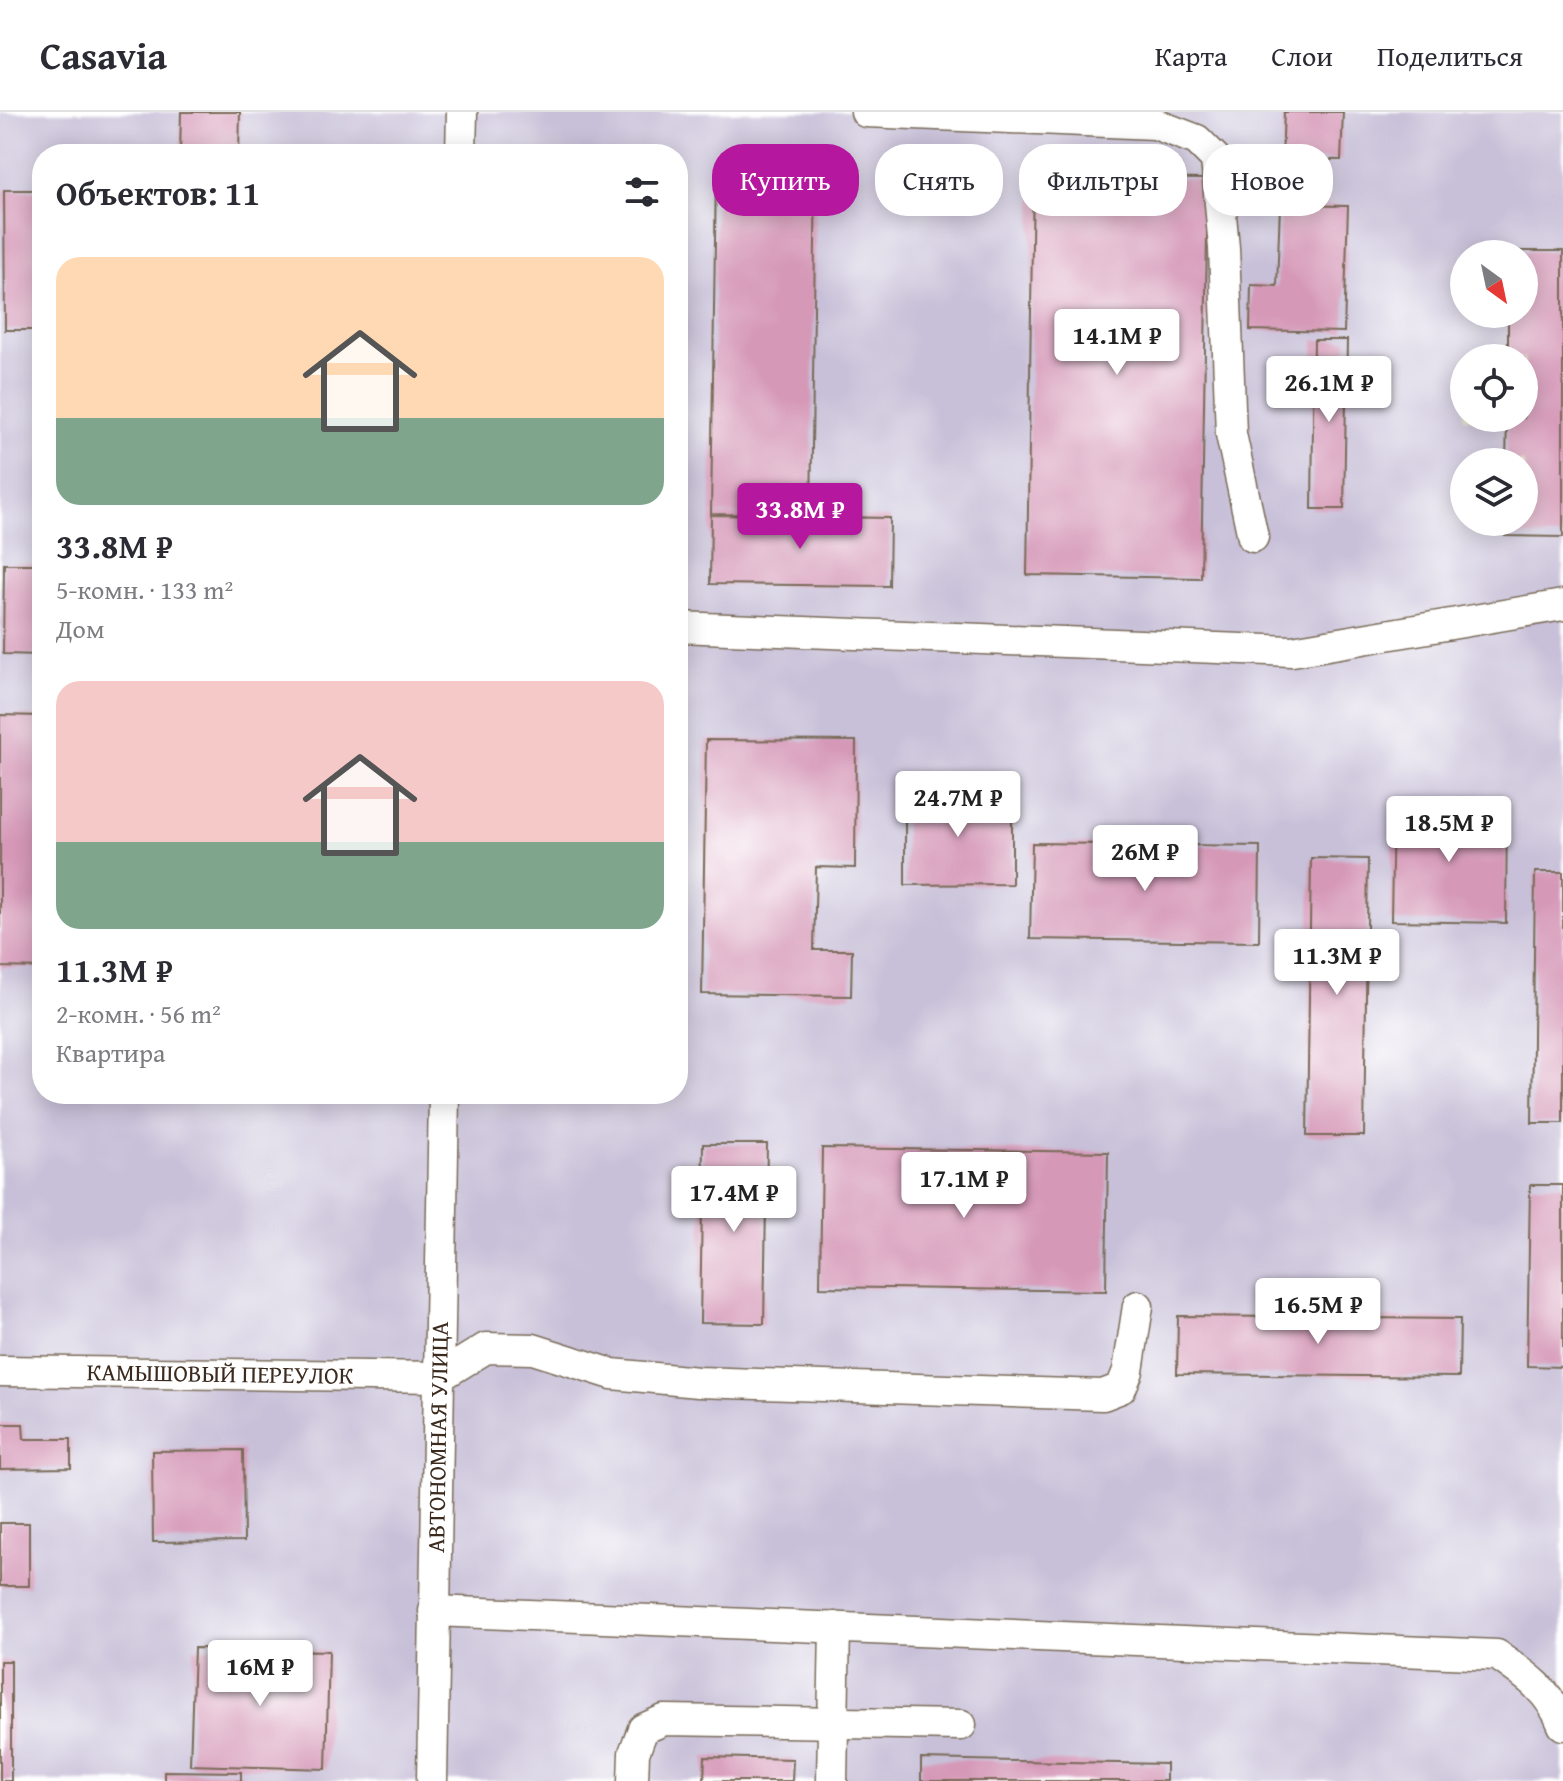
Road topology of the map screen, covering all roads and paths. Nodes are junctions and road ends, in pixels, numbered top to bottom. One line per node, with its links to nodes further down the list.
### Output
1 (462, 112): 3 (street)
2 (866, 112): 4 (street)
3 (461, 144)
4 (1253, 537)
5 (1563, 605): 6 (street)
6 (688, 627)
7 (444, 1104): 10 (street, АВТОНОМНАЯ УЛИЦА)
8 (1138, 1306): 10 (street)
9 (0, 1371): 10 (street, КАМЫШОВЫЙ ПЕРЕУЛОК)
10 (439, 1377): 11 (street, АВТОНОМНАЯ УЛИЦА)
11 (434, 1611): 12 (street); 16 (street, АВТОНОМНАЯ УЛИЦА)
12 (835, 1627): 13 (street); 15 (street)
13 (833, 1724): 14 (street); 17 (street); 18 (street)
14 (961, 1725)
15 (1563, 1725)
16 (432, 1781)
17 (633, 1781)
18 (832, 1781)

